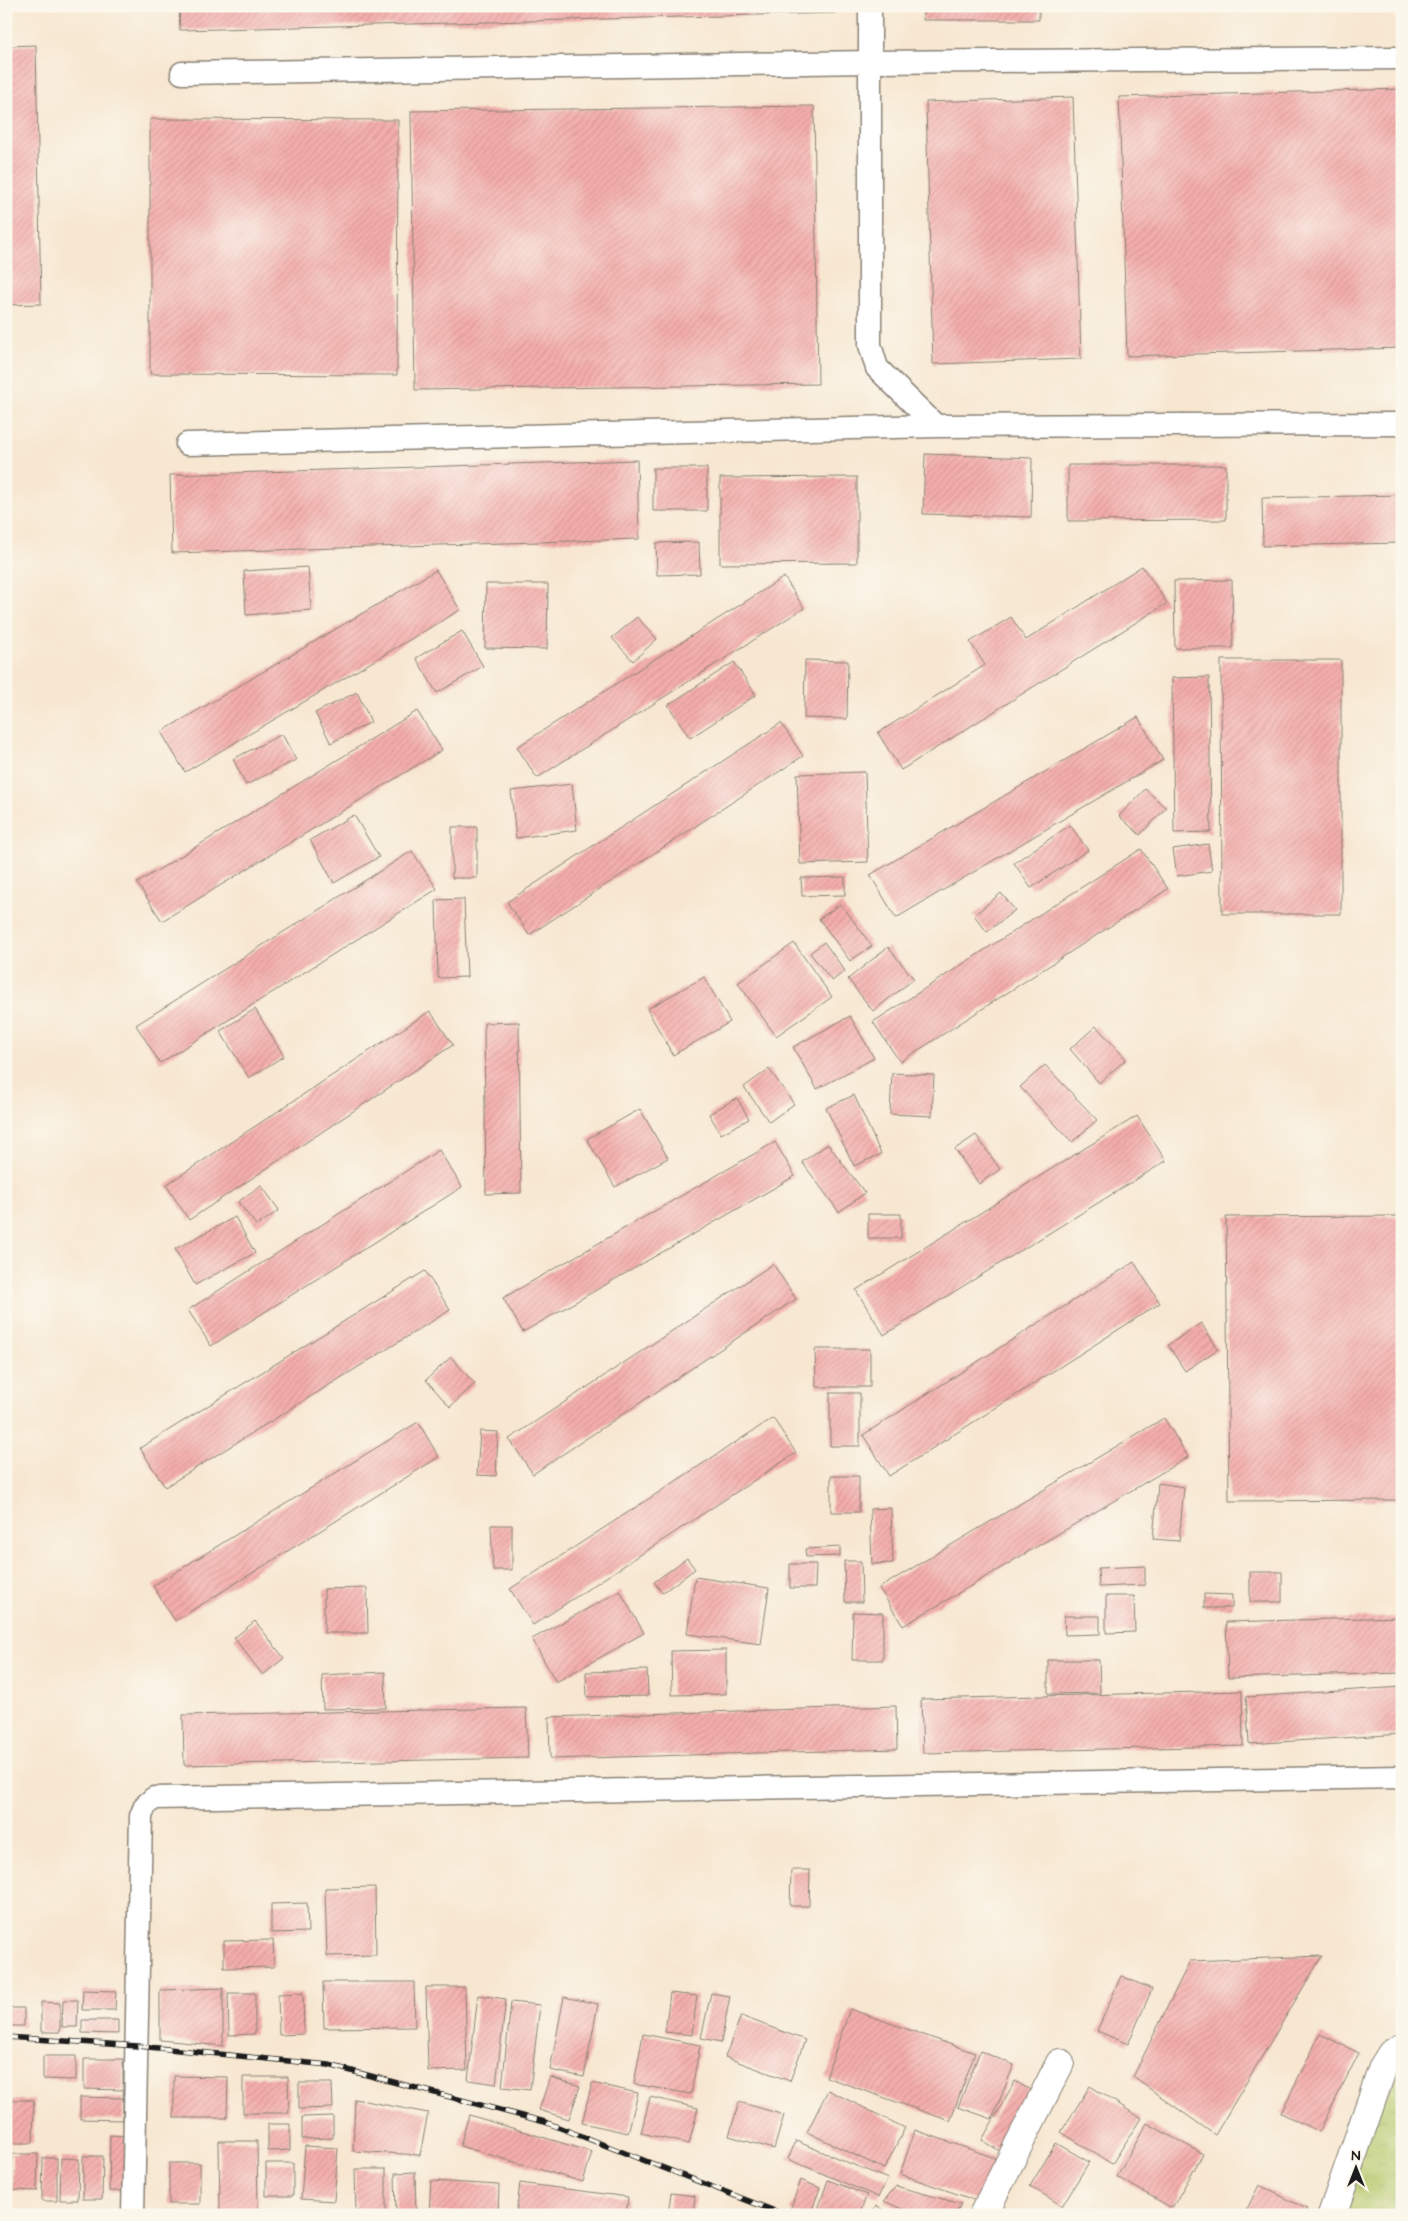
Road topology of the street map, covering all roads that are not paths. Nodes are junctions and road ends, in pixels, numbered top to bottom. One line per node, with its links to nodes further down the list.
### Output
1 (870, 6): 3 (lane)
2 (1402, 58): 3 (lane)
3 (871, 62): 4 (lane); 6 (lane)
4 (182, 72)
5 (1402, 424): 6 (lane)
6 (936, 426): 7 (lane)
7 (187, 444)
8 (1402, 1778): 11 (lane)
9 (1402, 2048): 13 (street)
10 (1060, 2063): 12 (street)
11 (134, 2215)
12 (983, 2215)
13 (1332, 2215)

